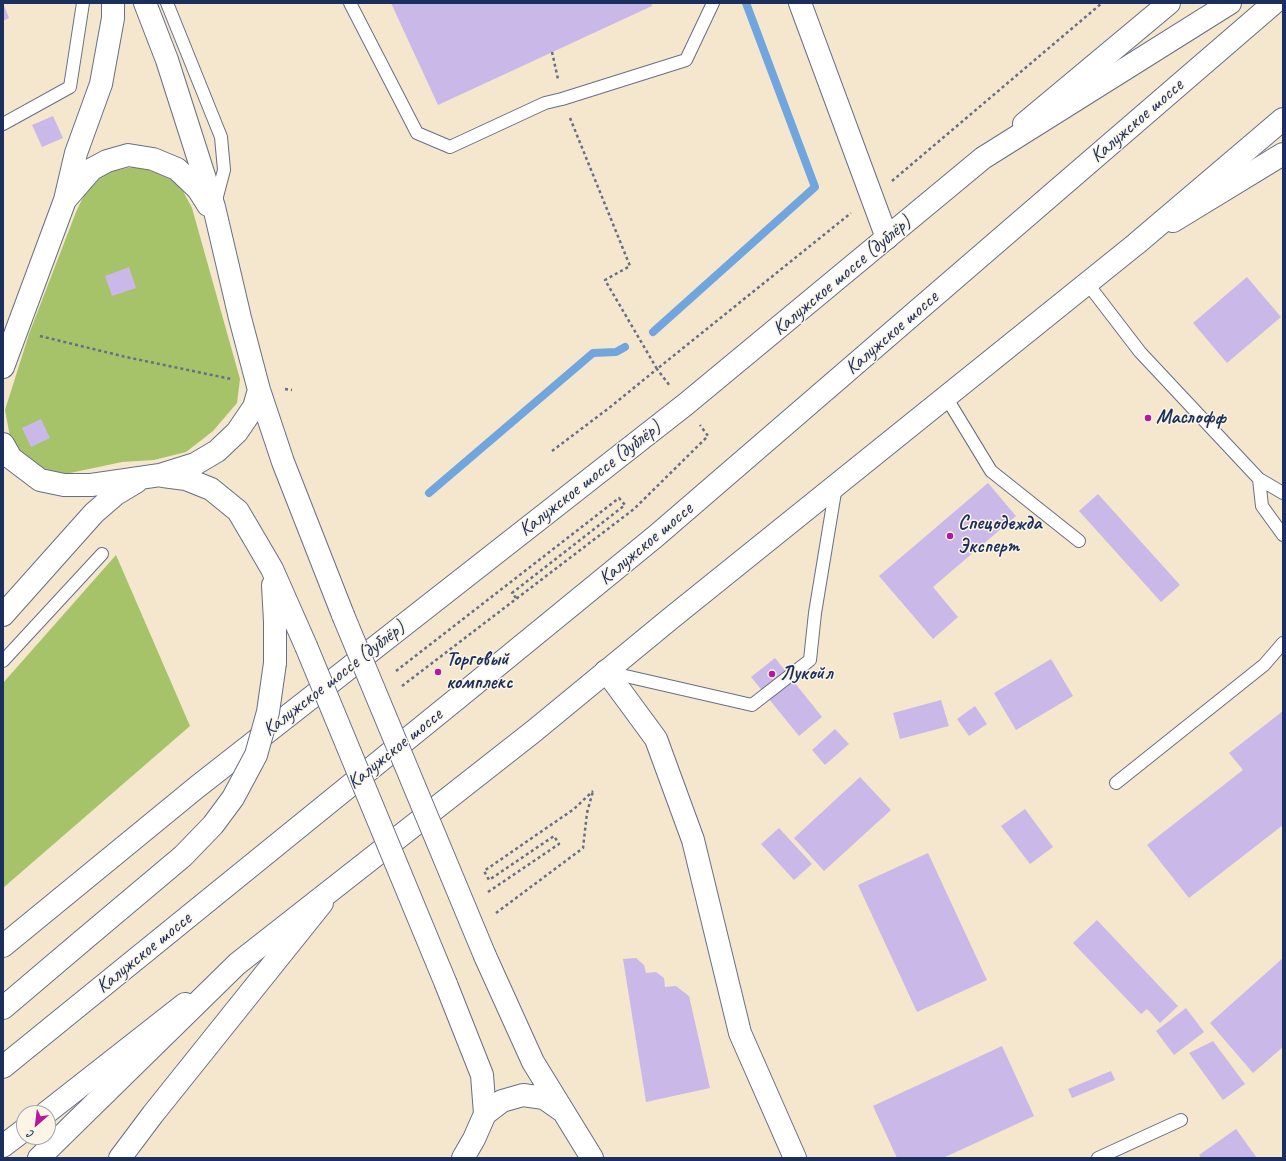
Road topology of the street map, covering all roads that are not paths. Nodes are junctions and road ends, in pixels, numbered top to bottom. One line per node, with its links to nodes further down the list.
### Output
1 (83, 3): 12 (lane)
2 (113, 3): 15 (main road)
3 (145, 3): 16 (main road)
4 (167, 3): 16 (lane)
5 (350, 3): 6 (lane)
6 (713, 3)
7 (800, 3): 17 (main road)
8 (1169, 3): 14 (main road, Калужское шоссе (дублёр))
9 (1230, 3): 14 (main road)
10 (1274, 3): 42 (main road, Калужское шоссе)
11 (1283, 118): 18 (main road)
12 (3, 124)
13 (1283, 154): 18 (main road)
14 (983, 158): 17 (main road, Калужское шоссе (дублёр))
15 (65, 200): 16 (main road); 20 (main road)
16 (216, 214): 22 (main road)
17 (887, 238): 39 (main road, Калужское шоссе (дублёр))
18 (1136, 244): 19 (main road)
19 (1087, 283): 23 (main road); 26 (lane)
20 (6, 362): 21 (main road)
21 (3, 378)
22 (259, 387): 25 (main road); 44 (main road, bridge)
23 (946, 397): 27 (main road); 30 (lane)
24 (3, 444): 25 (main road)
25 (150, 477): 32 (main road); 33 (main road)
26 (1259, 479): 28 (lane); 29 (lane)
27 (837, 485): 36 (main road); 36 (lane)
28 (1283, 494)
29 (1283, 535)
30 (1079, 542)
31 (102, 554): 35 (lane)
32 (272, 569): 41 (main road, bridge); 46 (main road, bridge)
33 (3, 615)
34 (1283, 643): 37 (lane)
35 (3, 661)
36 (606, 672): 38 (main road); 58 (main road)
37 (1116, 783)
38 (333, 888): 40 (main road); 45 (main road)
39 (3, 946)
40 (237, 964): 43 (main road); 52 (main road)
41 (3, 1008)
42 (3, 1067)
43 (56, 1105)
44 (562, 1111): 46 (main road); 48 (main road)
45 (153, 1114): 53 (main road); 54 (main road)
46 (485, 1114): 51 (main road)
47 (1181, 1120): 59 (lane)
48 (576, 1134): 56 (main road); 57 (main road)
49 (16, 1136): 50 (main road)
50 (3, 1146)
51 (474, 1148): 55 (main road)
52 (39, 1158)
53 (120, 1158)
54 (138, 1158)
55 (463, 1158)
56 (576, 1158)
57 (592, 1158)
58 (795, 1158)
59 (1098, 1158)

